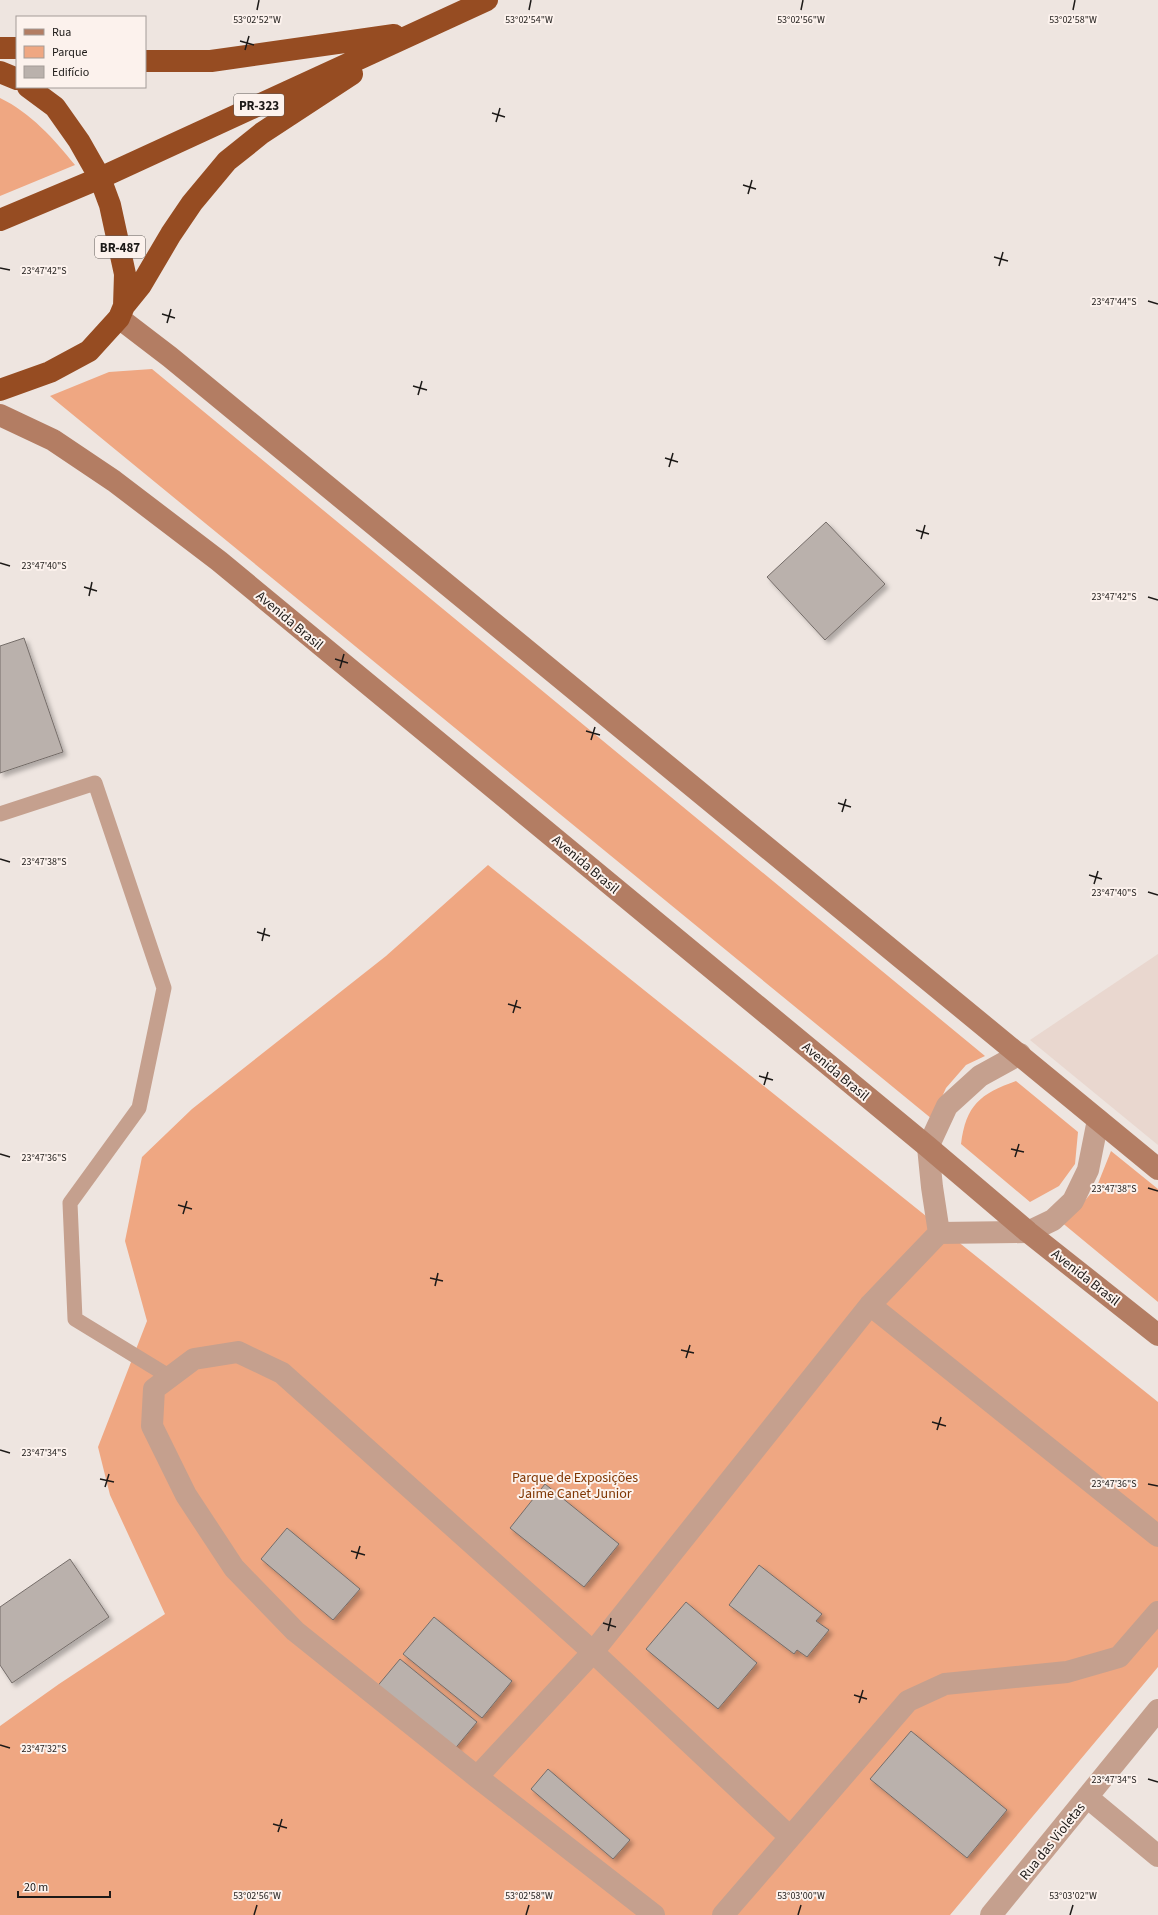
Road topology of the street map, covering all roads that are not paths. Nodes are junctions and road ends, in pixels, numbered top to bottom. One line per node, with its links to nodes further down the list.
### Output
1 (487, 0): 2 (highway, PR-323)
2 (417, 32): 5 (highway); 9 (highway, PR-323); 11 (highway)
3 (0, 48): 4 (highway)
4 (16, 48)
5 (146, 61)
6 (0, 72): 7 (highway)
7 (16, 79)
8 (29, 88): 9 (highway, BR-487)
9 (100, 178): 10 (highway, PR-323); 11 (highway, BR-487)
10 (0, 220)
11 (121, 312): 12 (highway); 15 (main road)
12 (0, 390)
13 (0, 415): 17 (main road, Avenida Brasil)
14 (0, 814): 23 (lane)
15 (1020, 1054): 16 (main road); 17 (street)
16 (1098, 1120): 18 (main road); 19 (street)
17 (928, 1147): 19 (main road, Avenida Brasil); 20 (street)
18 (1158, 1170)
19 (1028, 1232): 20 (street); 22 (main road, Avenida Brasil)
20 (938, 1233): 21 (street)
21 (870, 1305): 24 (street); 26 (street)
22 (1158, 1335)
23 (170, 1377): 26 (street); 28 (street)
24 (1158, 1536)
25 (1158, 1612): 30 (street)
26 (593, 1652): 28 (street); 30 (street)
27 (1158, 1710): 29 (street, Rua das Violetas)
28 (477, 1778): 32 (street)
29 (1088, 1797): 31 (street); 34 (street, Rua das Violetas)
30 (790, 1837): 33 (street)
31 (1158, 1856)
32 (654, 1915)
33 (723, 1915)
34 (991, 1915)

